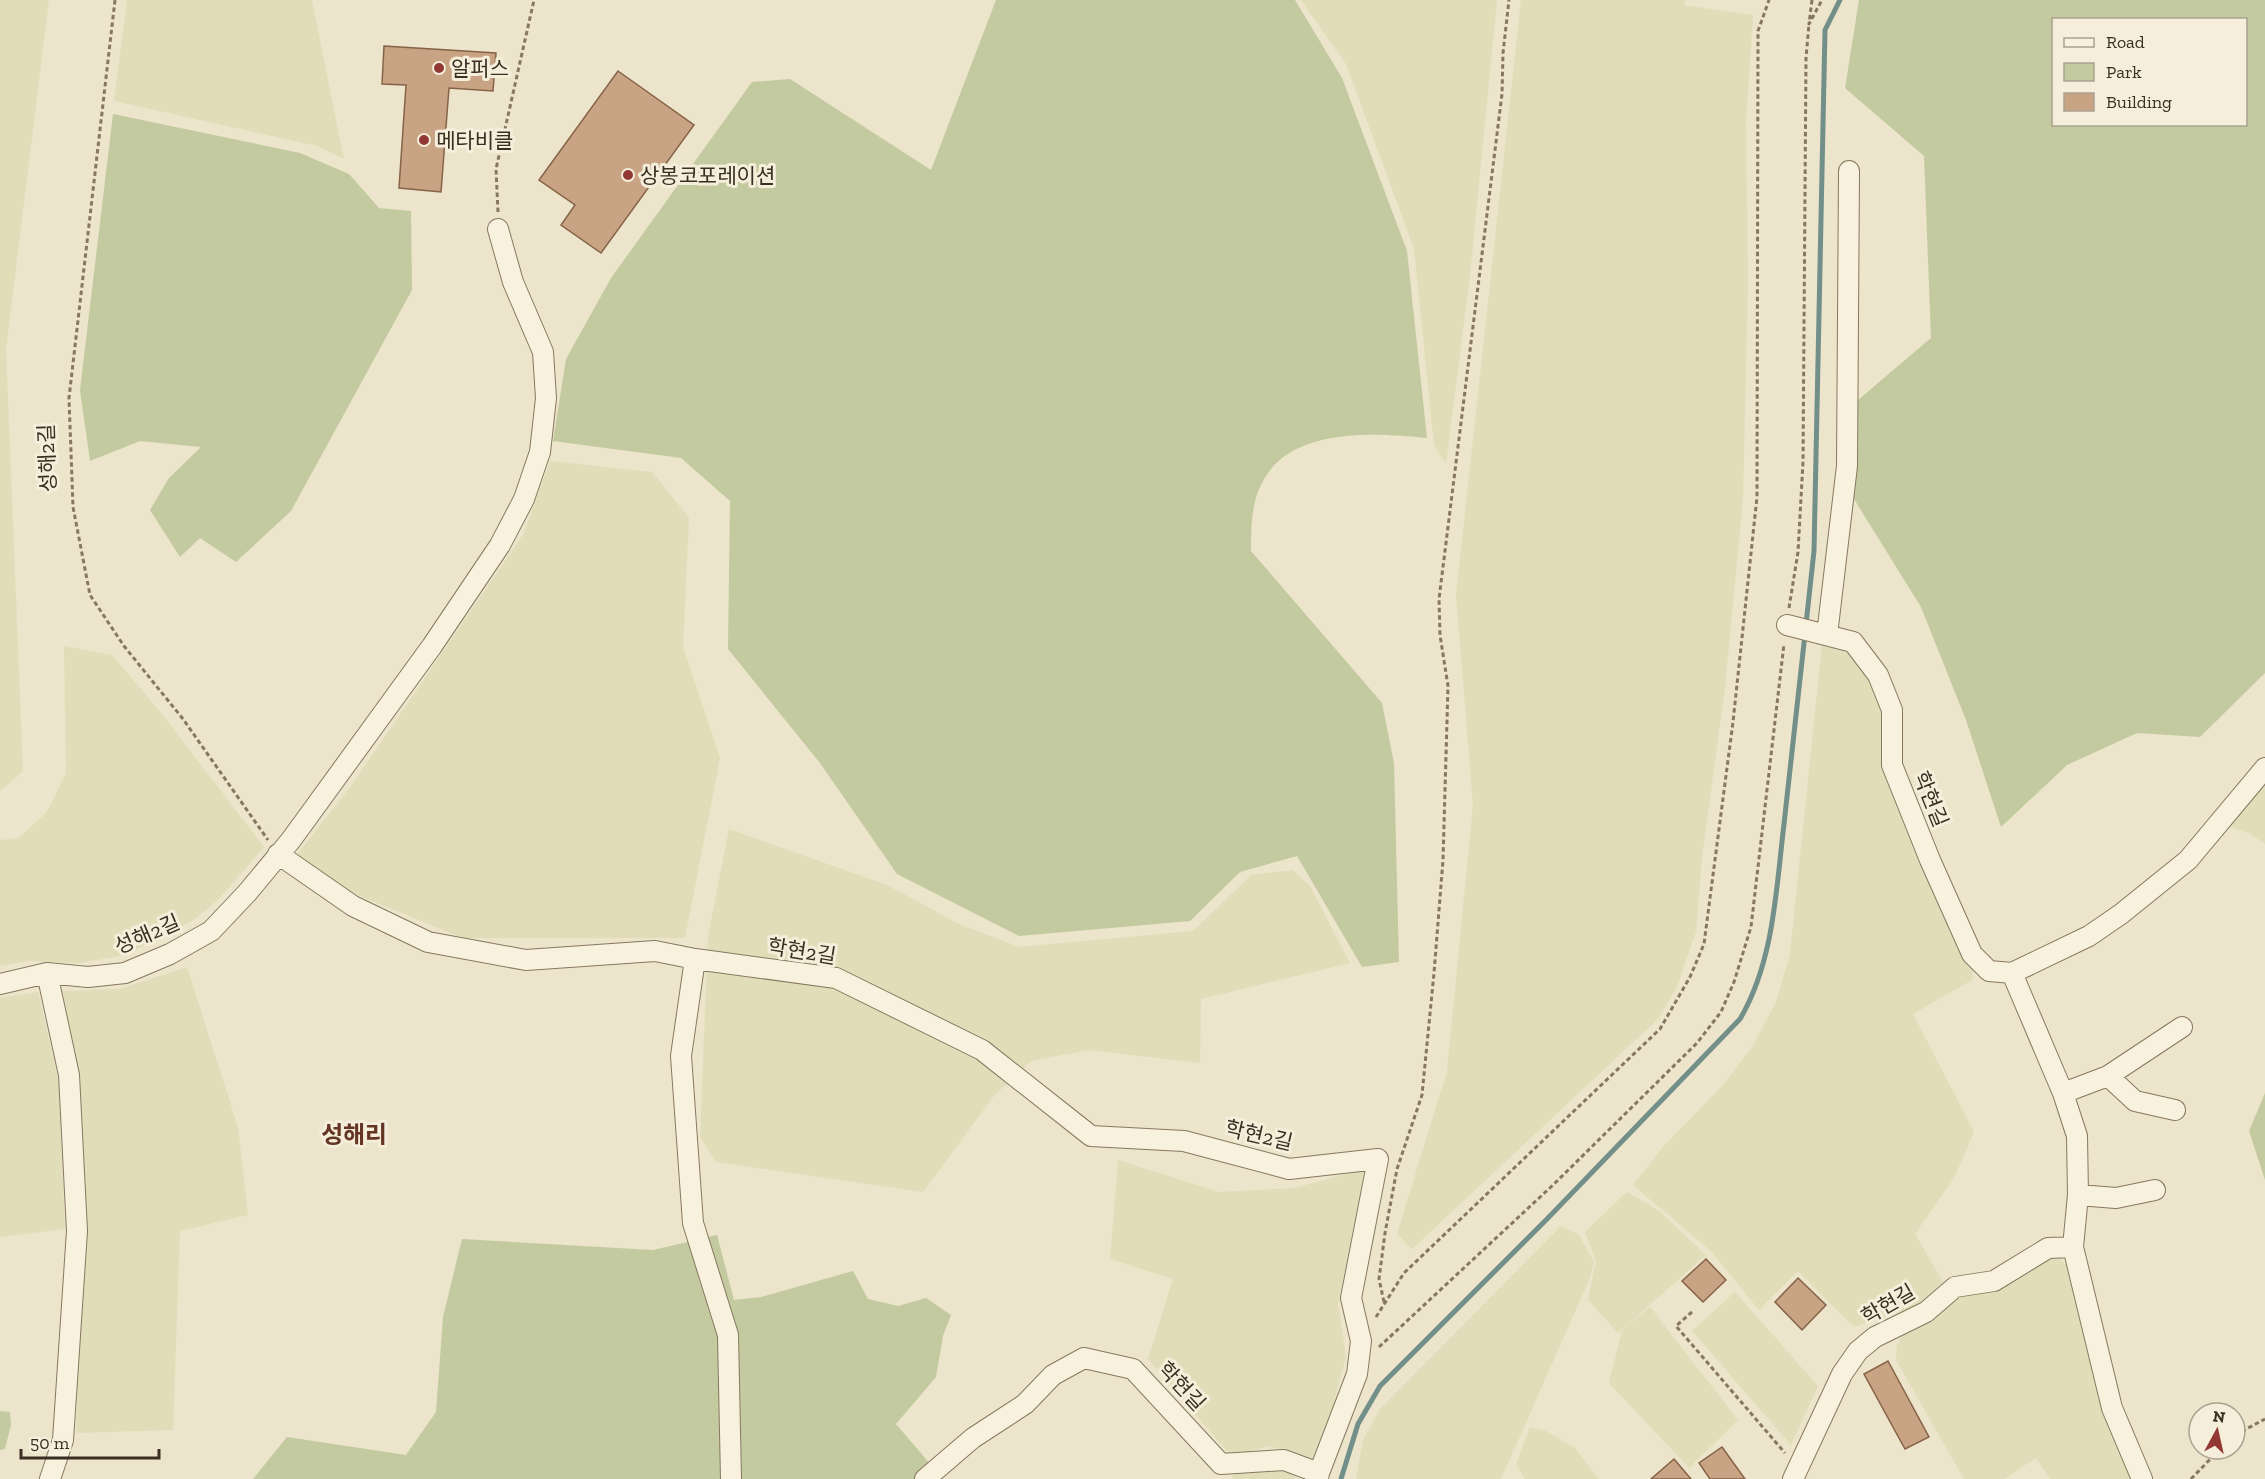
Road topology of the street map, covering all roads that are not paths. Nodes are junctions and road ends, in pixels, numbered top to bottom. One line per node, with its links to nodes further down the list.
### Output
1 (1849, 171): 4 (street)
2 (498, 229): 6 (street, 성해2길)
3 (1787, 625): 4 (street, 학현길)
4 (1827, 635): 9 (street, 학현길)
5 (2265, 768): 9 (street)
6 (278, 854): 7 (street, 학현2길); 8 (street, 성해2길)
7 (695, 959): 19 (street, 학현2길); 21 (street)
8 (47, 973): 10 (street, 성해2길); 20 (street)
9 (2012, 973): 13 (street)
10 (0, 984)
11 (2182, 1027): 12 (street)
12 (2108, 1076): 13 (street); 14 (street)
13 (2062, 1093): 16 (street)
14 (2175, 1110)
15 (2155, 1190): 16 (street)
16 (2078, 1195): 17 (street)
17 (2073, 1247): 18 (street, 학현길); 23 (street)
18 (1795, 1474)
19 (1318, 1476): 22 (street, 학현길)
20 (50, 1479)
21 (731, 1479)
22 (925, 1479)
23 (2142, 1479)

